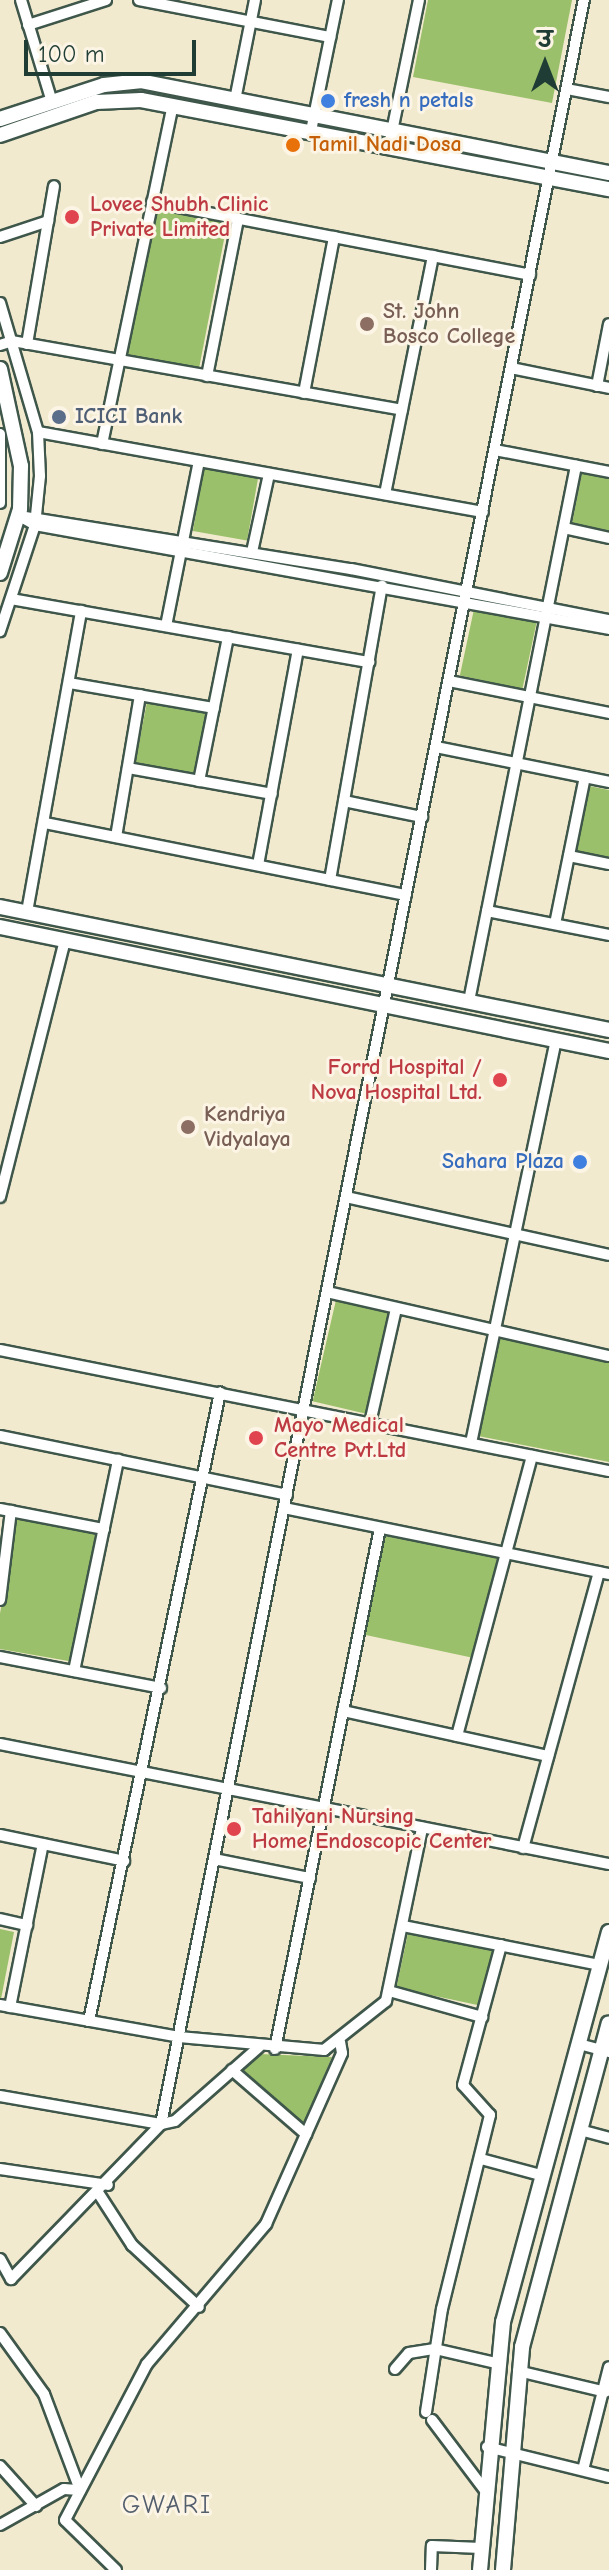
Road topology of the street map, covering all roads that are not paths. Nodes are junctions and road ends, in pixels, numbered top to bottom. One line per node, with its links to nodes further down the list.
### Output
1 (21, 0): 10 (street)
2 (106, 0): 10 (street)
3 (139, 0): 8 (street)
4 (255, 0): 9 (street)
5 (338, 0): 11 (street)
6 (419, 0): 20 (street)
7 (584, 0): 12 (street)
8 (176, 4): 9 (street)
9 (251, 21): 11 (street); 14 (street)
10 (28, 25): 15 (street)
11 (330, 37): 17 (street)
12 (567, 89): 13 (street); 23 (street)
13 (609, 97)
14 (235, 100): 15 (street); 17 (street)
15 (52, 102): 18 (street)
16 (173, 105): 19 (street); 21 (street); 27 (street)
17 (314, 116): 19 (street); 20 (street)
18 (0, 119)
19 (311, 131): 22 (street)
20 (392, 131): 22 (street); 23 (street)
21 (0, 135)
22 (389, 146): 23 (street)
23 (551, 170): 24 (street); 26 (street); 33 (street)
24 (609, 173)
25 (54, 186): 29 (street)
26 (609, 189)
27 (152, 202): 28 (street); 39 (street)
28 (238, 219): 31 (street); 42 (street)
29 (48, 221): 30 (street); 37 (street)
30 (0, 237)
31 (334, 237): 32 (street); 44 (street)
32 (433, 256): 33 (street); 45 (street)
33 (530, 275): 40 (street)
34 (0, 303): 36 (street)
35 (609, 324): 43 (street)
36 (12, 341): 37 (street); 38 (street); 46 (street)
37 (27, 344): 39 (street)
38 (0, 345)
39 (119, 360): 42 (street); 48 (street)
40 (511, 368): 43 (street); 49 (street)
41 (0, 369): 56 (street)
42 (207, 376): 44 (street)
43 (603, 387)
44 (304, 393): 45 (street)
45 (402, 410): 54 (street)
46 (38, 432): 48 (street); 58 (street)
47 (0, 434): 55 (street)
48 (102, 444): 50 (street)
49 (495, 450): 51 (street); 57 (street)
50 (199, 461): 53 (street); 61 (street)
51 (576, 466): 52 (street); 59 (street)
52 (609, 472)
53 (269, 474): 54 (street); 62 (street)
54 (385, 494): 57 (street)
55 (0, 502): 56 (street)
56 (20, 510): 58 (street); 63 (street)
57 (483, 512): 65 (street)
58 (36, 520): 61 (street); 66 (street)
59 (564, 528): 60 (street); 68 (street)
60 (609, 538)
61 (180, 545): 62 (street); 64 (street); 70 (street)
62 (252, 552): 65 (street)
63 (0, 573)
64 (382, 586): 65 (street); 75 (street)
65 (466, 597): 68 (street); 76 (street)
66 (11, 599): 67 (street); 72 (street)
67 (81, 611): 70 (street); 77 (street)
68 (548, 612): 69 (street); 71 (street); 79 (street)
69 (609, 620)
70 (166, 626): 73 (street)
71 (609, 629)
72 (0, 631)
73 (228, 637): 74 (street); 80 (street)
74 (298, 650): 75 (street); 88 (street)
75 (369, 662): 89 (street)
76 (449, 681): 79 (street); 82 (street)
77 (69, 683): 78 (street); 91 (street)
78 (140, 695): 80 (street); 84 (street)
79 (530, 697): 81 (street); 83 (street)
80 (214, 708): 86 (street)
81 (609, 713)
82 (436, 747): 83 (street); 90 (street)
83 (517, 763): 85 (street); 99 (street)
84 (128, 768): 86 (street); 92 (street)
85 (585, 777): 87 (street); 93 (street)
86 (199, 781): 88 (street)
87 (609, 782)
88 (272, 794): 95 (street)
89 (344, 801): 90 (street); 96 (street)
90 (422, 817): 97 (street)
91 (45, 823): 92 (street); 100 (street)
92 (116, 837): 95 (street)
93 (569, 856): 94 (street); 101 (street)
94 (609, 864)
95 (258, 865): 96 (street)
96 (330, 880): 97 (street)
97 (406, 895): 105 (street)
98 (0, 907): 100 (street)
99 (487, 911): 101 (street); 106 (street)
100 (27, 912): 105 (street)
101 (555, 924): 103 (street)
102 (0, 927): 104 (street)
103 (609, 935)
104 (65, 940): 107 (street); 111 (street)
105 (389, 985): 106 (street); 107 (street)
106 (469, 1001): 108 (street)
107 (384, 1006): 109 (street); 112 (street)
108 (609, 1030)
109 (556, 1041): 110 (street); 113 (street)
110 (609, 1051)
111 (0, 1197)
112 (346, 1197): 113 (street); 115 (street)
113 (515, 1235): 114 (street); 117 (street)
114 (609, 1255)
115 (327, 1292): 116 (street); 121 (street)
116 (396, 1309): 117 (street); 122 (street)
117 (495, 1330): 119 (street); 124 (street)
118 (0, 1350): 120 (street)
119 (609, 1356)
120 (220, 1393): 121 (street); 128 (street)
121 (303, 1410): 122 (street); 129 (street)
122 (370, 1423): 124 (street)
123 (0, 1436): 126 (street)
124 (471, 1443): 125 (street)
125 (532, 1456): 127 (street); 134 (street)
126 (118, 1460): 128 (street); 133 (street)
127 (609, 1471)
128 (203, 1478): 129 (street); 139 (street)
129 (287, 1495): 130 (street)
130 (284, 1508): 132 (street); 145 (street)
131 (6, 1510): 133 (street); 136 (street)
132 (380, 1528): 134 (street); 140 (street)
133 (104, 1529): 138 (street)
134 (506, 1553): 135 (street); 141 (street)
135 (604, 1573): 143 (street)
136 (0, 1600)
137 (0, 1657): 138 (street)
138 (74, 1671): 139 (street)
139 (161, 1688): 144 (street)
140 (343, 1711): 141 (street); 146 (street)
141 (457, 1736): 143 (street)
142 (0, 1744): 144 (street)
143 (548, 1756): 150 (street)
144 (143, 1773): 145 (street); 152 (street)
145 (228, 1790): 146 (street); 151 (street)
146 (324, 1809): 147 (street); 154 (street)
147 (422, 1828): 150 (street); 157 (street)
148 (0, 1835): 149 (street)
149 (43, 1844): 152 (street); 156 (street)
150 (523, 1848): 153 (street)
151 (214, 1859): 154 (street); 166 (street)
152 (124, 1861): 164 (street)
153 (609, 1864)
154 (310, 1878): 170 (street)
155 (0, 1919): 156 (street)
156 (27, 1925): 162 (street)
157 (403, 1926): 159 (street); 161 (street)
158 (609, 1932): 160 (street)
159 (501, 1945): 160 (street); 163 (street)
160 (600, 1965): 168 (street)
161 (389, 1991): 163 (street); 167 (street)
162 (5, 2006): 164 (street)
163 (482, 2017): 178 (street)
164 (89, 2021): 166 (street)
165 (609, 2023): 171 (street)
166 (179, 2037): 169 (street); 174 (street)
167 (340, 2042): 170 (street); 176 (street)
168 (579, 2044): 171 (street); 180 (street)
169 (259, 2047): 170 (street); 172 (street)
170 (275, 2049)
171 (605, 2051): 175 (street)
172 (232, 2070): 174 (street); 176 (street)
173 (0, 2096): 174 (street)
174 (161, 2124): 181 (street)
175 (580, 2130): 177 (street); 190 (street)
176 (306, 2134): 184 (street)
177 (609, 2138)
178 (481, 2159): 180 (street); 186 (street)
179 (0, 2169): 181 (street)
180 (544, 2176): 187 (street)
181 (108, 2185): 182 (street)
182 (99, 2194): 183 (street); 184 (street)
183 (0, 2259)
184 (199, 2307): 198 (street)
185 (0, 2333): 198 (street)
186 (435, 2349): 187 (street); 189 (street); 197 (street)
187 (496, 2363): 192 (street)
188 (609, 2367): 191 (street)
189 (395, 2369)
190 (518, 2371): 191 (street); 193 (street)
191 (606, 2392): 195 (street)
192 (486, 2447): 193 (street); 197 (street)
193 (510, 2453): 195 (street); 205 (street)
194 (0, 2466): 199 (street)
195 (583, 2470): 196 (street)
196 (609, 2477)
197 (484, 2489): 201 (street)
198 (80, 2490): 199 (street); 202 (street)
199 (36, 2506): 200 (street)
200 (0, 2525)
201 (481, 2548): 203 (street); 204 (street)
202 (116, 2570)
203 (431, 2570)
204 (480, 2570)
205 (503, 2570)

